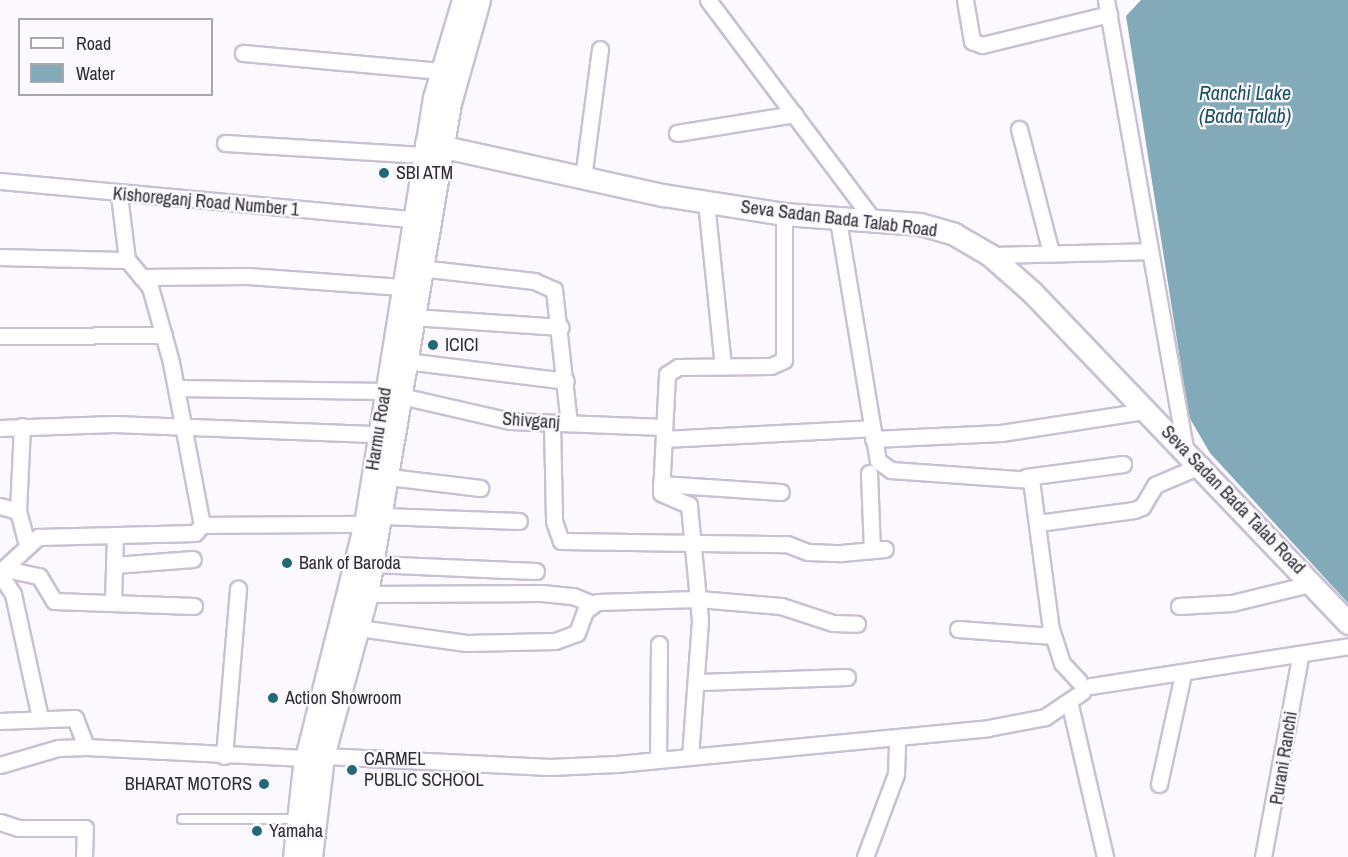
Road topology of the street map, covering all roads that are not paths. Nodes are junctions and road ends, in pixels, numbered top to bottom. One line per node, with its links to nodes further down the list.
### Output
1 (463, 0): 8 (main road, Harmu Road)
2 (478, 0): 13 (main road, Harmu Road)
3 (964, 0): 5 (street)
4 (714, 1): 9 (street)
5 (1108, 7): 22 (street)
6 (600, 49): 14 (street)
7 (243, 53): 8 (street)
8 (441, 71): 13 (main road, Harmu Road)
9 (794, 114): 11 (street); 21 (street)
10 (1019, 129): 23 (street)
11 (677, 133)
12 (225, 143): 13 (street)
13 (431, 148): 14 (main road, Seva Sadan Bada Talab Road); 19 (main road, Harmu Road); 27 (main road, Harmu Road)
14 (583, 178): 17 (main road, Seva Sadan Bada Talab Road)
15 (0, 181): 16 (street, Kishoreganj Road Number 1)
16 (119, 195): 19 (street, Kishoreganj Road Number 1); 26 (street)
17 (706, 202): 18 (main road, Seva Sadan Bada Talab Road); 35 (street)
18 (784, 214): 20 (main road, Seva Sadan Bada Talab Road); 35 (street)
19 (413, 219): 29 (main road, Harmu Road)
20 (838, 220): 21 (main road, Seva Sadan Bada Talab Road); 46 (street)
21 (874, 221): 24 (main road, Seva Sadan Bada Talab Road)
22 (1150, 251): 23 (street); 48 (street)
23 (1051, 253): 24 (street)
24 (990, 255): 39 (main road, Seva Sadan Bada Talab Road)
25 (0, 257): 26 (street)
26 (127, 260): 28 (street)
27 (420, 267): 30 (main road, Harmu Road); 31 (street)
28 (141, 277): 29 (street); 32 (street)
29 (402, 287): 38 (main road, Harmu Road)
30 (413, 316): 31 (street); 34 (main road, Harmu Road)
31 (561, 327): 36 (street)
32 (164, 334): 33 (street); 37 (street)
33 (0, 336)
34 (406, 361): 36 (street); 38 (main road, Harmu Road)
35 (723, 366): 45 (street)
36 (566, 381): 41 (street)
37 (177, 388): 38 (street, Shivganj); 43 (street)
38 (393, 393): 40 (street, Shivganj); 47 (main road, Harmu Road); 52 (main road, Harmu Road)
39 (1145, 411): 46 (street, Shivganj); 48 (main road, Seva Sadan Bada Talab Road)
40 (552, 423): 41 (street, Shivganj); 65 (street)
41 (569, 423): 45 (street, Shivganj)
42 (22, 426): 43 (street); 44 (street); 58 (street)
43 (187, 426): 47 (street); 62 (street)
44 (0, 428)
45 (664, 433): 46 (street, Shivganj); 54 (street)
46 (872, 433): 53 (street)
47 (379, 434): 59 (main road, Harmu Road)
48 (1185, 447): 50 (main road, Seva Sadan Bada Talab Road)
49 (1124, 464): 53 (street)
50 (1202, 465): 61 (street); 71 (main road, Seva Sadan Bada Talab Road)
51 (869, 473): 65 (street)
52 (389, 477): 55 (street); 59 (main road, Harmu Road)
53 (1026, 477): 61 (street)
54 (661, 484): 56 (street); 65 (street)
55 (480, 488)
56 (781, 492)
57 (0, 506): 58 (street)
58 (18, 511): 64 (street)
59 (374, 520): 60 (street); 62 (street); 67 (main road, Harmu Road); 97 (main road, Harmu Road)
60 (519, 521)
61 (1038, 523): 83 (street)
62 (202, 525): 63 (street)
63 (115, 535): 64 (street); 68 (street)
64 (27, 544): 70 (street)
65 (694, 545): 74 (street)
66 (193, 559): 68 (street)
67 (373, 564): 69 (street); 73 (main road, Harmu Road)
68 (114, 565): 75 (street)
69 (536, 571)
70 (2, 572): 75 (street); 92 (street)
71 (1314, 583): 78 (street); 79 (main road, Seva Sadan Bada Talab Road)
72 (238, 589): 96 (street)
73 (367, 594): 76 (street); 81 (main road, Harmu Road)
74 (698, 599): 76 (street); 80 (street); 89 (street)
75 (113, 602): 77 (street)
76 (593, 604): 81 (street)
77 (194, 606)
78 (1179, 606)
79 (1348, 623)
80 (857, 624)
81 (359, 628): 97 (main road, Harmu Road)
82 (958, 629): 83 (street)
83 (1053, 636): 90 (street)
84 (659, 644): 99 (street)
85 (1348, 646): 86 (street)
86 (1300, 658): 87 (street); 110 (street, Purani Ranchi)
87 (1183, 674): 90 (street); 101 (street)
88 (847, 677): 89 (street)
89 (699, 682): 98 (street)
90 (1084, 687): 91 (street)
91 (1070, 705): 94 (street); 109 (street)
92 (40, 718): 93 (street); 95 (street)
93 (0, 721)
94 (897, 738): 98 (street); 108 (street)
95 (86, 747): 96 (street); 100 (street)
96 (224, 756): 97 (street)
97 (314, 757): 99 (street); 103 (main road, Harmu Road); 107 (main road, Harmu Road)
98 (690, 757): 99 (street)
99 (658, 760)
100 (0, 765)
101 (1159, 784)
102 (182, 819): 103 (lane)
103 (296, 819): 106 (main road, Harmu Road)
104 (0, 822): 105 (street)
105 (84, 857)
106 (294, 857)
107 (311, 857)
108 (865, 857)
109 (1105, 857)
110 (1263, 857)

